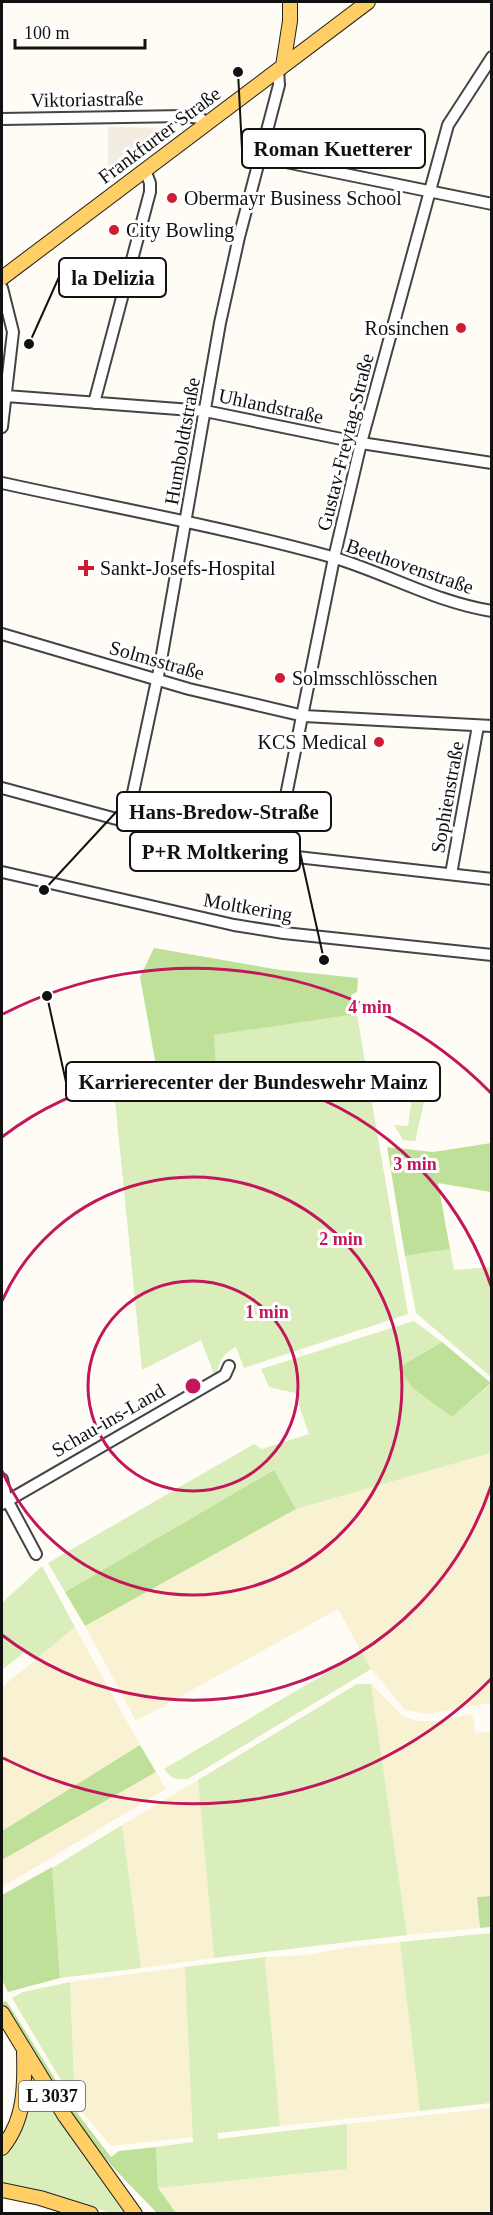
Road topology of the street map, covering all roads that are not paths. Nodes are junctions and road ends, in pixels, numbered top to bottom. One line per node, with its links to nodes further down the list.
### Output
1 (290, 2): 3 (main road)
2 (368, 2): 4 (main road, Frankfurter Straße)
3 (290, 21): 4 (main road); 6 (main road)
4 (298, 55): 6 (main road, Frankfurter Straße)
5 (492, 57): 11 (street, Gustav-Freytag-Straße)
6 (280, 68): 8 (main road, Frankfurter Straße); 9 (street, Humboldtstraße)
7 (2, 119): 8 (street, Viktoriastraße)
8 (207, 123): 10 (main road, Frankfurter Straße)
9 (261, 157): 11 (street); 17 (street, Humboldtstraße)
10 (145, 170): 13 (main road, Frankfurter Straße); 16 (street)
11 (430, 192): 12 (street); 19 (street, Gustav-Freytag-Straße)
12 (492, 204)
13 (2, 278)
14 (2, 288): 15 (street)
15 (6, 396): 16 (street, Uhlandstraße); 18 (street)
16 (94, 403): 17 (street, Uhlandstraße)
17 (205, 411): 19 (street, Uhlandstraße); 22 (street, Humboldtstraße)
18 (2, 427)
19 (361, 443): 20 (street, Uhlandstraße); 23 (street, Gustav-Freytag-Straße)
20 (492, 463)
21 (2, 483): 22 (street, Beethovenstraße)
22 (186, 522): 23 (street, Beethovenstraße); 26 (street, Humboldtstraße)
23 (334, 558): 24 (street, Beethovenstraße); 27 (street, Gustav-Freytag-Straße)
24 (492, 611)
25 (2, 634): 26 (street, Solmsstraße)
26 (156, 679): 27 (street, Solmsstraße); 31 (street, Humboldtstraße)
27 (304, 716): 28 (street, Solmsstraße); 32 (street, Gustav-Freytag-Straße)
28 (478, 726): 29 (street, Solmsstraße); 34 (street, Sophienstraße)
29 (492, 726)
30 (2, 788): 31 (street)
31 (127, 821): 32 (street)
32 (275, 850): 34 (street)
33 (2, 872): 36 (street, Moltkering)
34 (451, 874): 35 (street)
35 (492, 879)
36 (492, 955)
37 (229, 1366): 39 (street, Schau-ins-Land)
38 (2, 1479): 39 (street)
39 (4, 1501): 40 (street)
40 (36, 1554)
41 (2, 2013): 42 (main road, L 3037)
42 (24, 2052): 43 (main road, L 3037); 44 (main road)
43 (82, 2139): 47 (main road, L 3037); 48 (main road, L 3037)
44 (2, 2148)
45 (2, 2190): 46 (main road)
46 (85, 2212)
47 (135, 2214)
48 (147, 2214)

